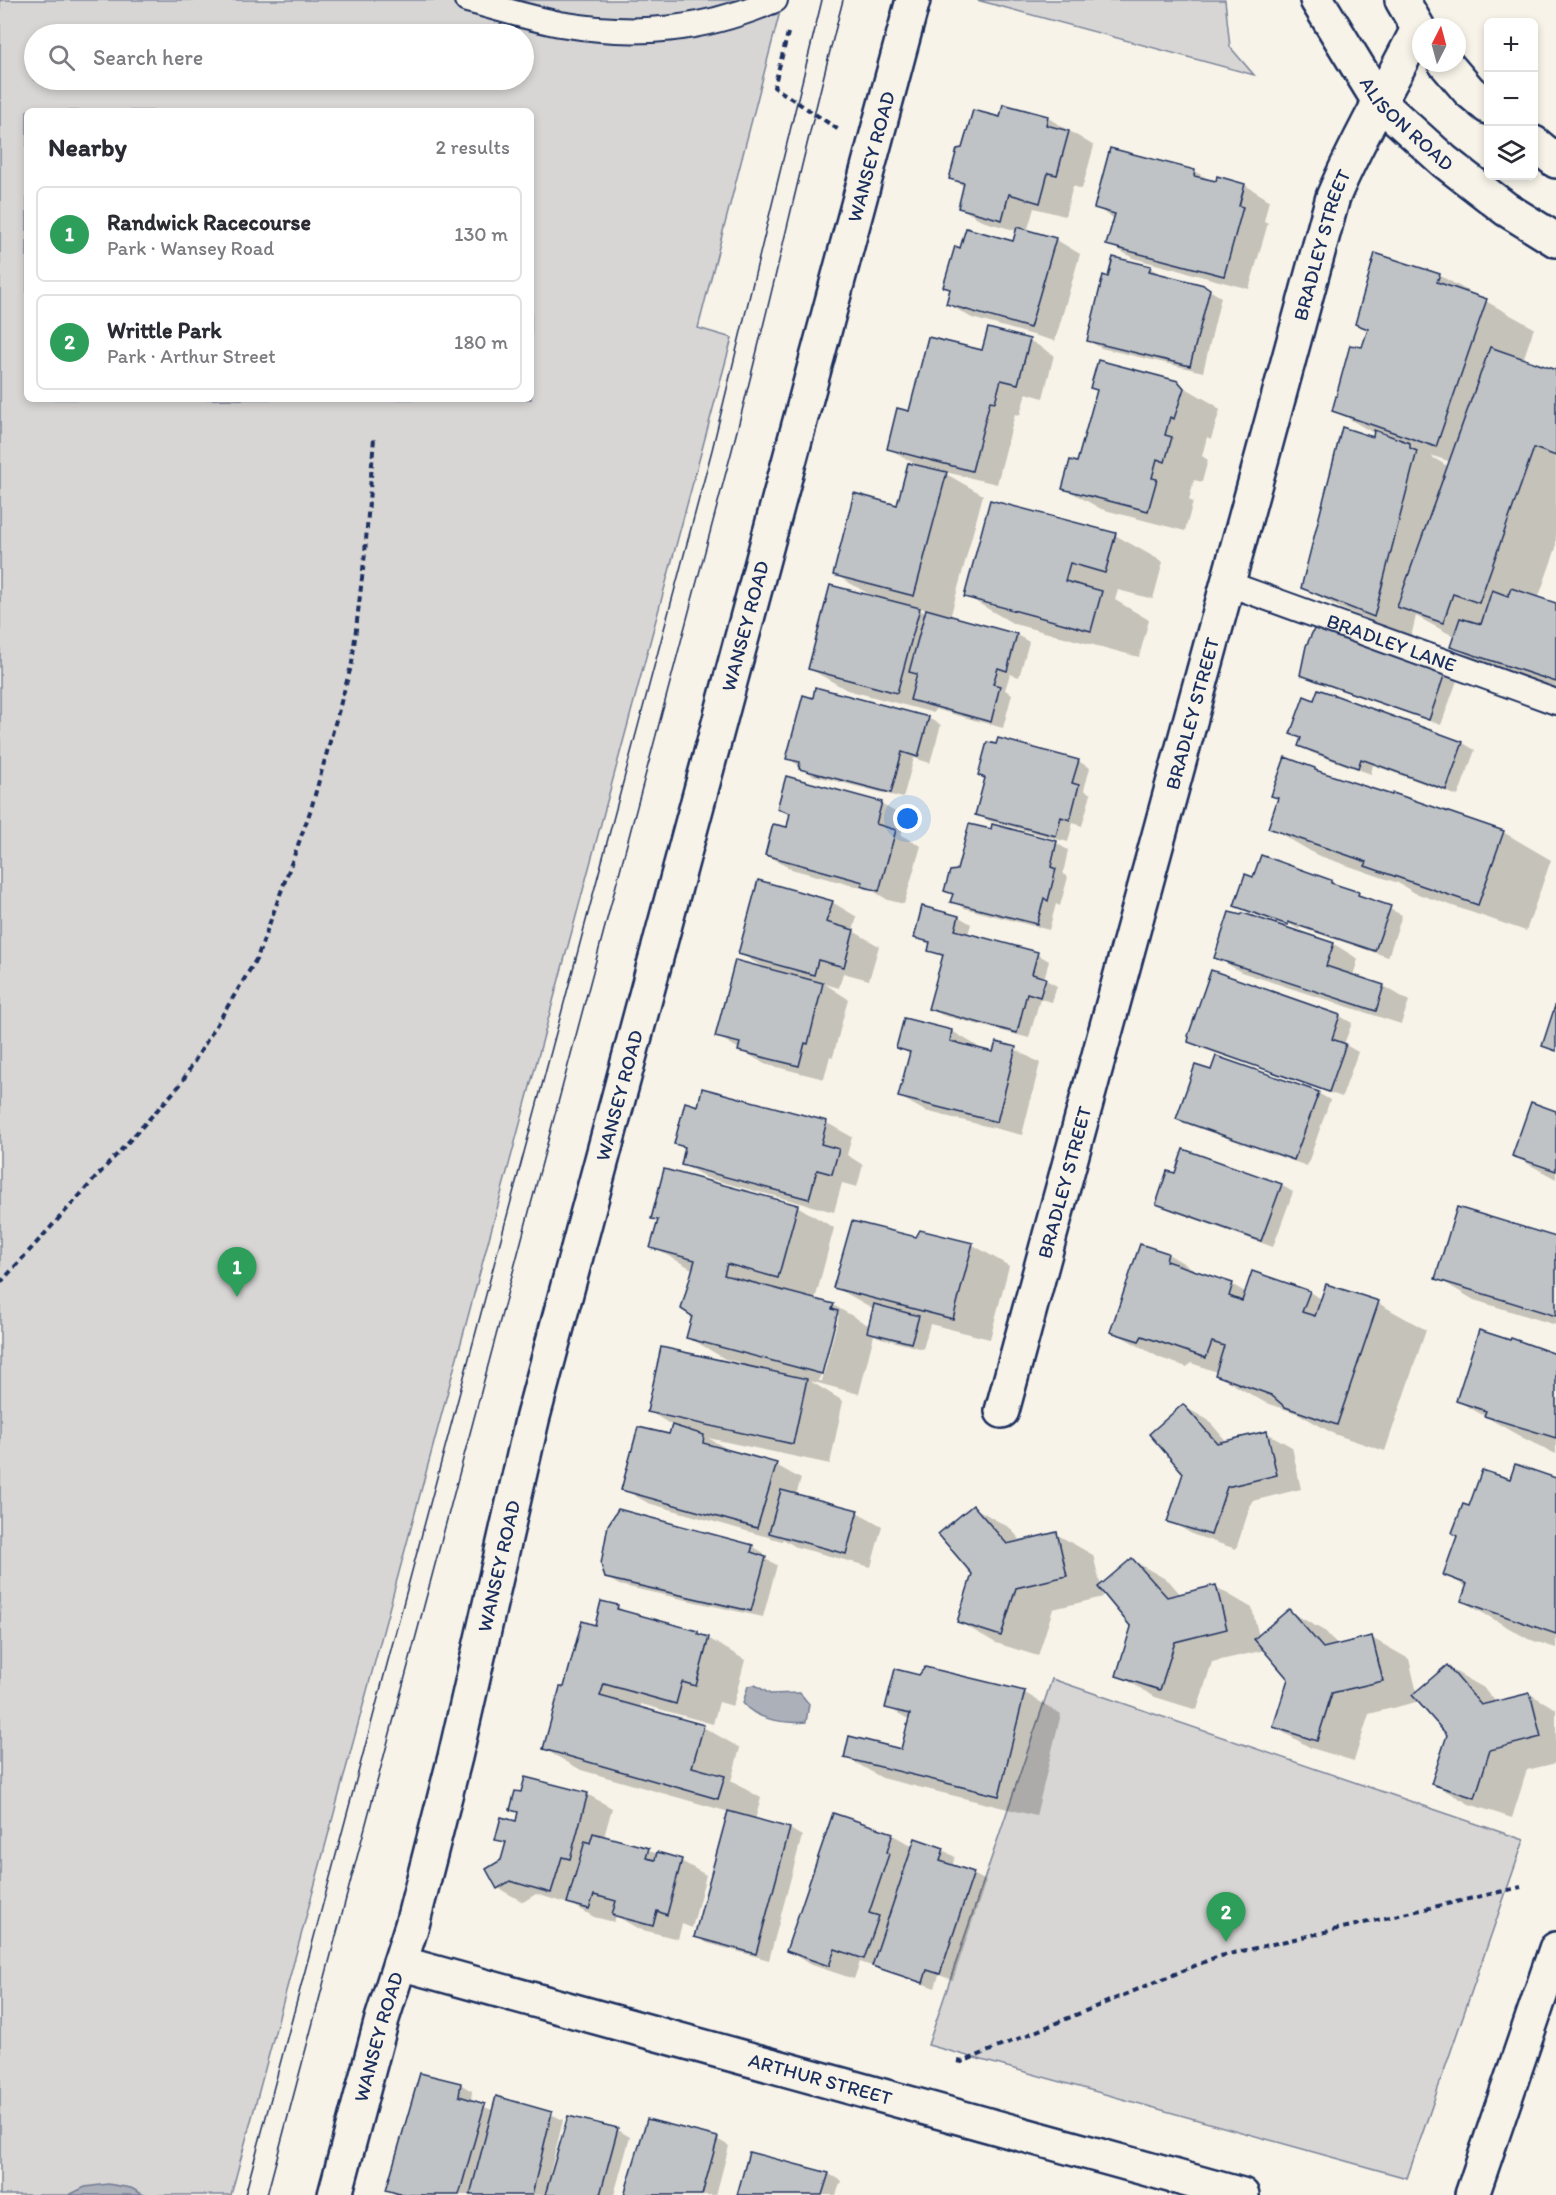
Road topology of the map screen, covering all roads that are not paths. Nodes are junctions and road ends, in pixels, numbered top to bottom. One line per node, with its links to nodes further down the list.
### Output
1 (466, 0): 2 (lane)
2 (775, 0)
3 (913, 0): 18 (street, WANSEY ROAD)
4 (1317, 0): 9 (street, ALISON ROAD)
5 (1402, 0): 6 (street)
6 (1412, 18)
7 (1412, 44): 9 (street, BRADLEY STREET)
8 (1452, 72): 10 (street)
9 (1380, 104): 13 (street, ALISON ROAD); 14 (street, BRADLEY STREET)
10 (1484, 104)
11 (1538, 147): 12 (street)
12 (1556, 161)
13 (1556, 240)
14 (1226, 583): 15 (lane, BRADLEY LANE); 16 (street, BRADLEY STREET)
15 (1556, 702)
16 (1002, 1411)
17 (1556, 1949): 21 (street)
18 (400, 1963): 19 (street, WANSEY ROAD); 20 (street, ARTHUR STREET)
19 (335, 2195)
20 (1242, 2195)
21 (1472, 2195)

